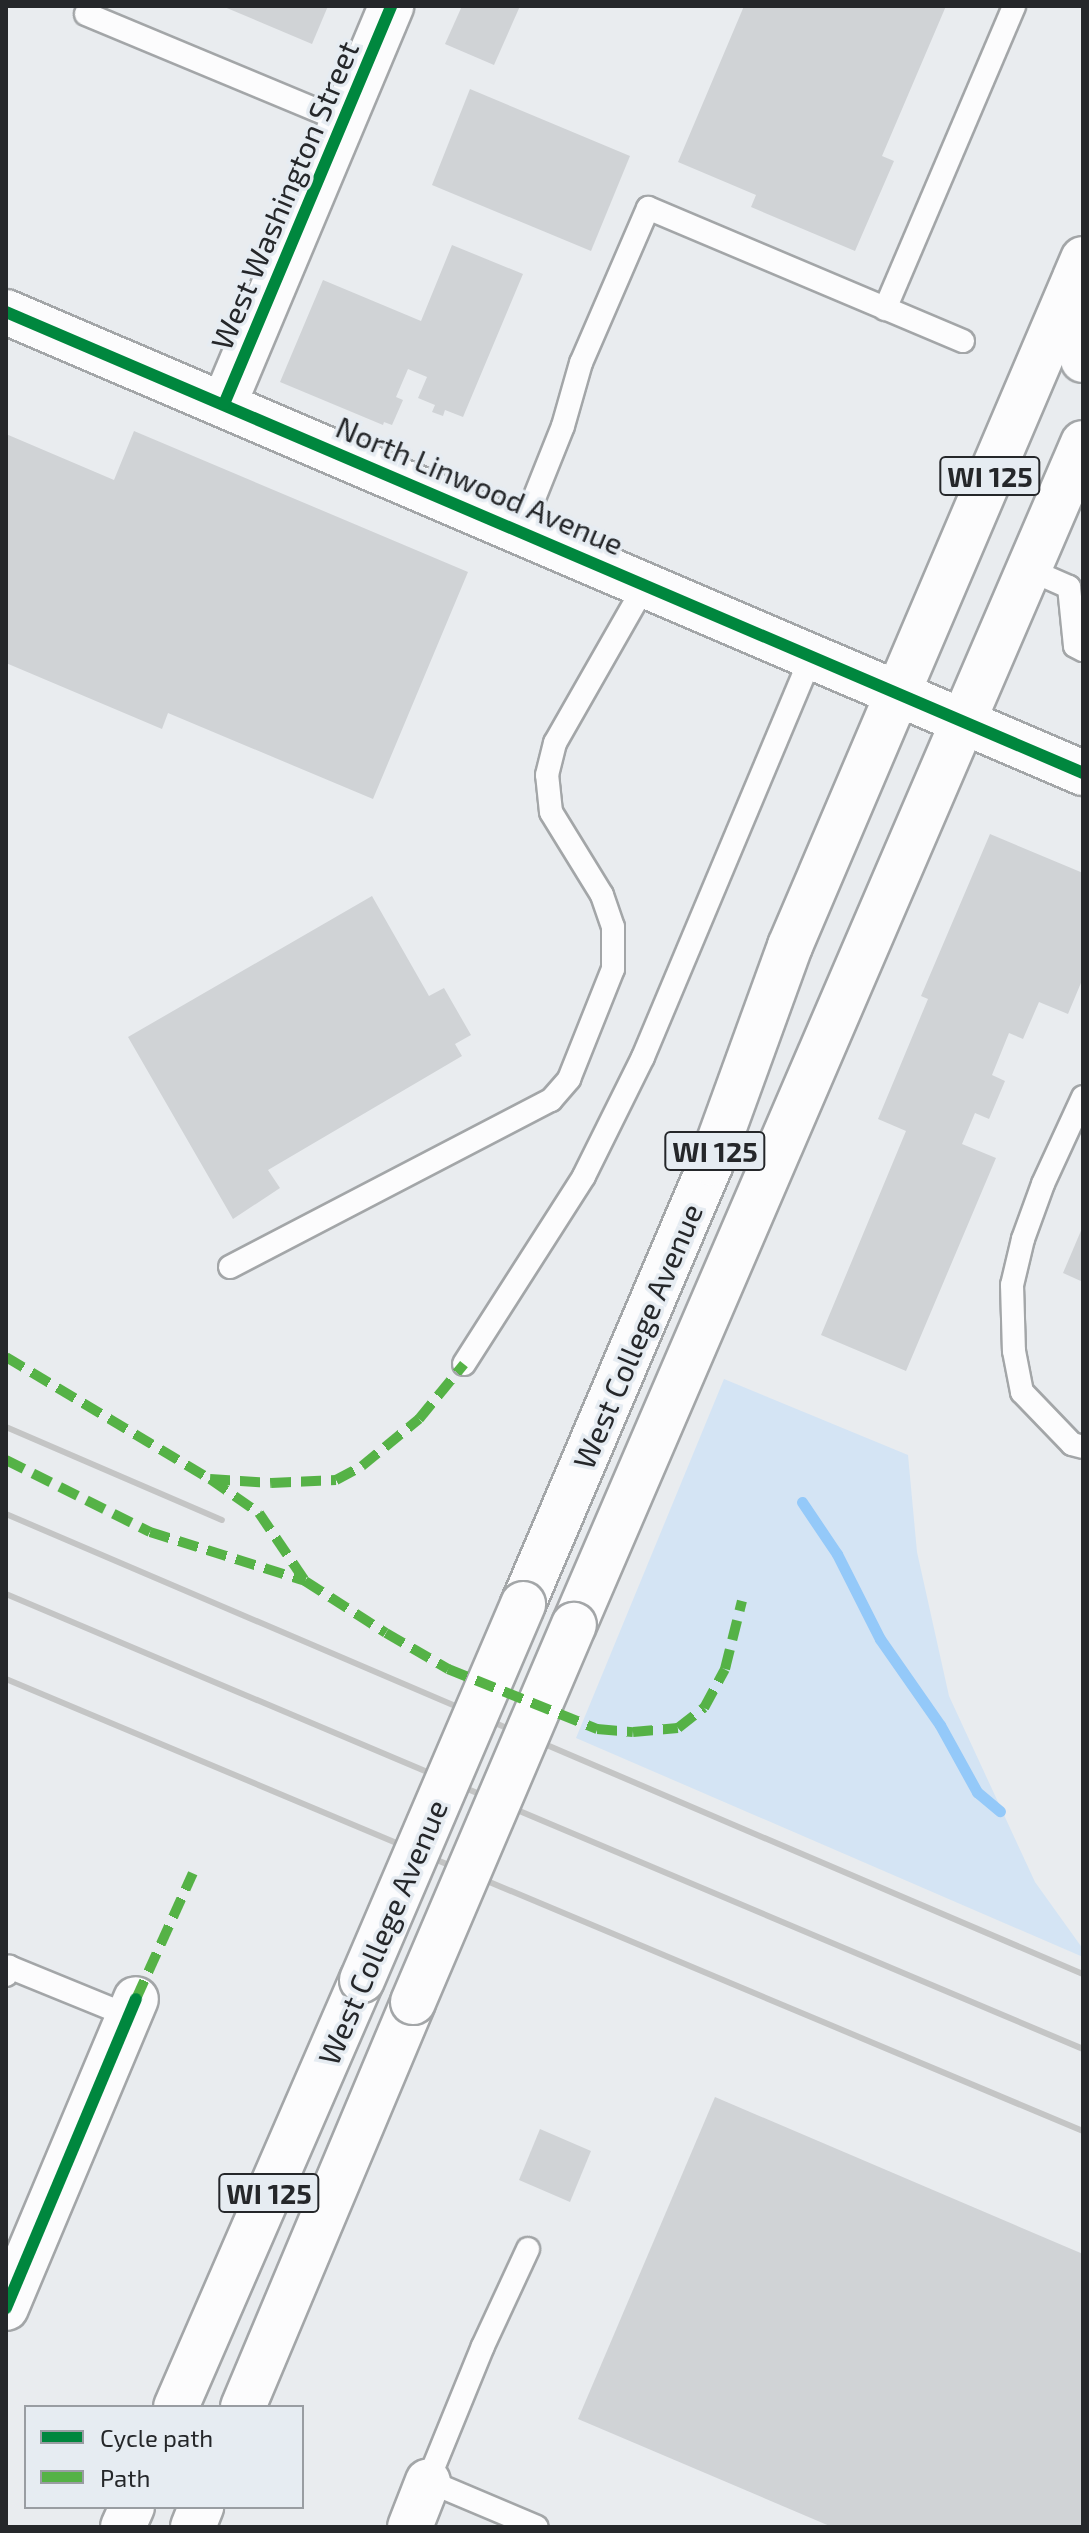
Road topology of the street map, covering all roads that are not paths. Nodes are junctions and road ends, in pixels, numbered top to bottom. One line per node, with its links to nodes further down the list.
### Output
1 (391, 6): 4 (main road, West Washington Street)
2 (1014, 6): 6 (lane)
3 (86, 14): 4 (lane)
4 (343, 121): 10 (main road, West Washington Street)
5 (1082, 260): 9 (main road); 17 (main road, West College Avenue / WI 125)
6 (885, 309): 8 (lane); 12 (lane)
7 (6, 312): 10 (main road, North Linwood Avenue)
8 (963, 341)
9 (1083, 360)
10 (224, 404): 12 (main road, North Linwood Avenue)
11 (1083, 443): 13 (main road, West College Avenue / WI 125)
12 (521, 531): 14 (main road, North Linwood Avenue)
13 (1028, 569): 15 (lane); 17 (main road, West College Avenue / WI 125)
14 (645, 585): 16 (main road, North Linwood Avenue); 20 (lane)
15 (1083, 650)
16 (811, 657): 17 (main road, North Linwood Avenue); 21 (lane)
17 (930, 708): 18 (main road, North Linwood Avenue); 27 (main road, West College Avenue / WI 125, bridge); 28 (main road, West College Avenue / WI 125, bridge)
18 (1083, 773)
19 (1083, 1097): 22 (lane)
20 (230, 1267)
21 (464, 1364)
22 (1083, 1447)
23 (6, 1975): 24 (lane)
24 (132, 2007): 26 (main road)
25 (528, 2249): 29 (lane)
26 (6, 2308)
27 (177, 2405)
28 (244, 2405)
29 (428, 2481): 30 (main road); 31 (lane)
30 (410, 2527)
31 (537, 2527)

